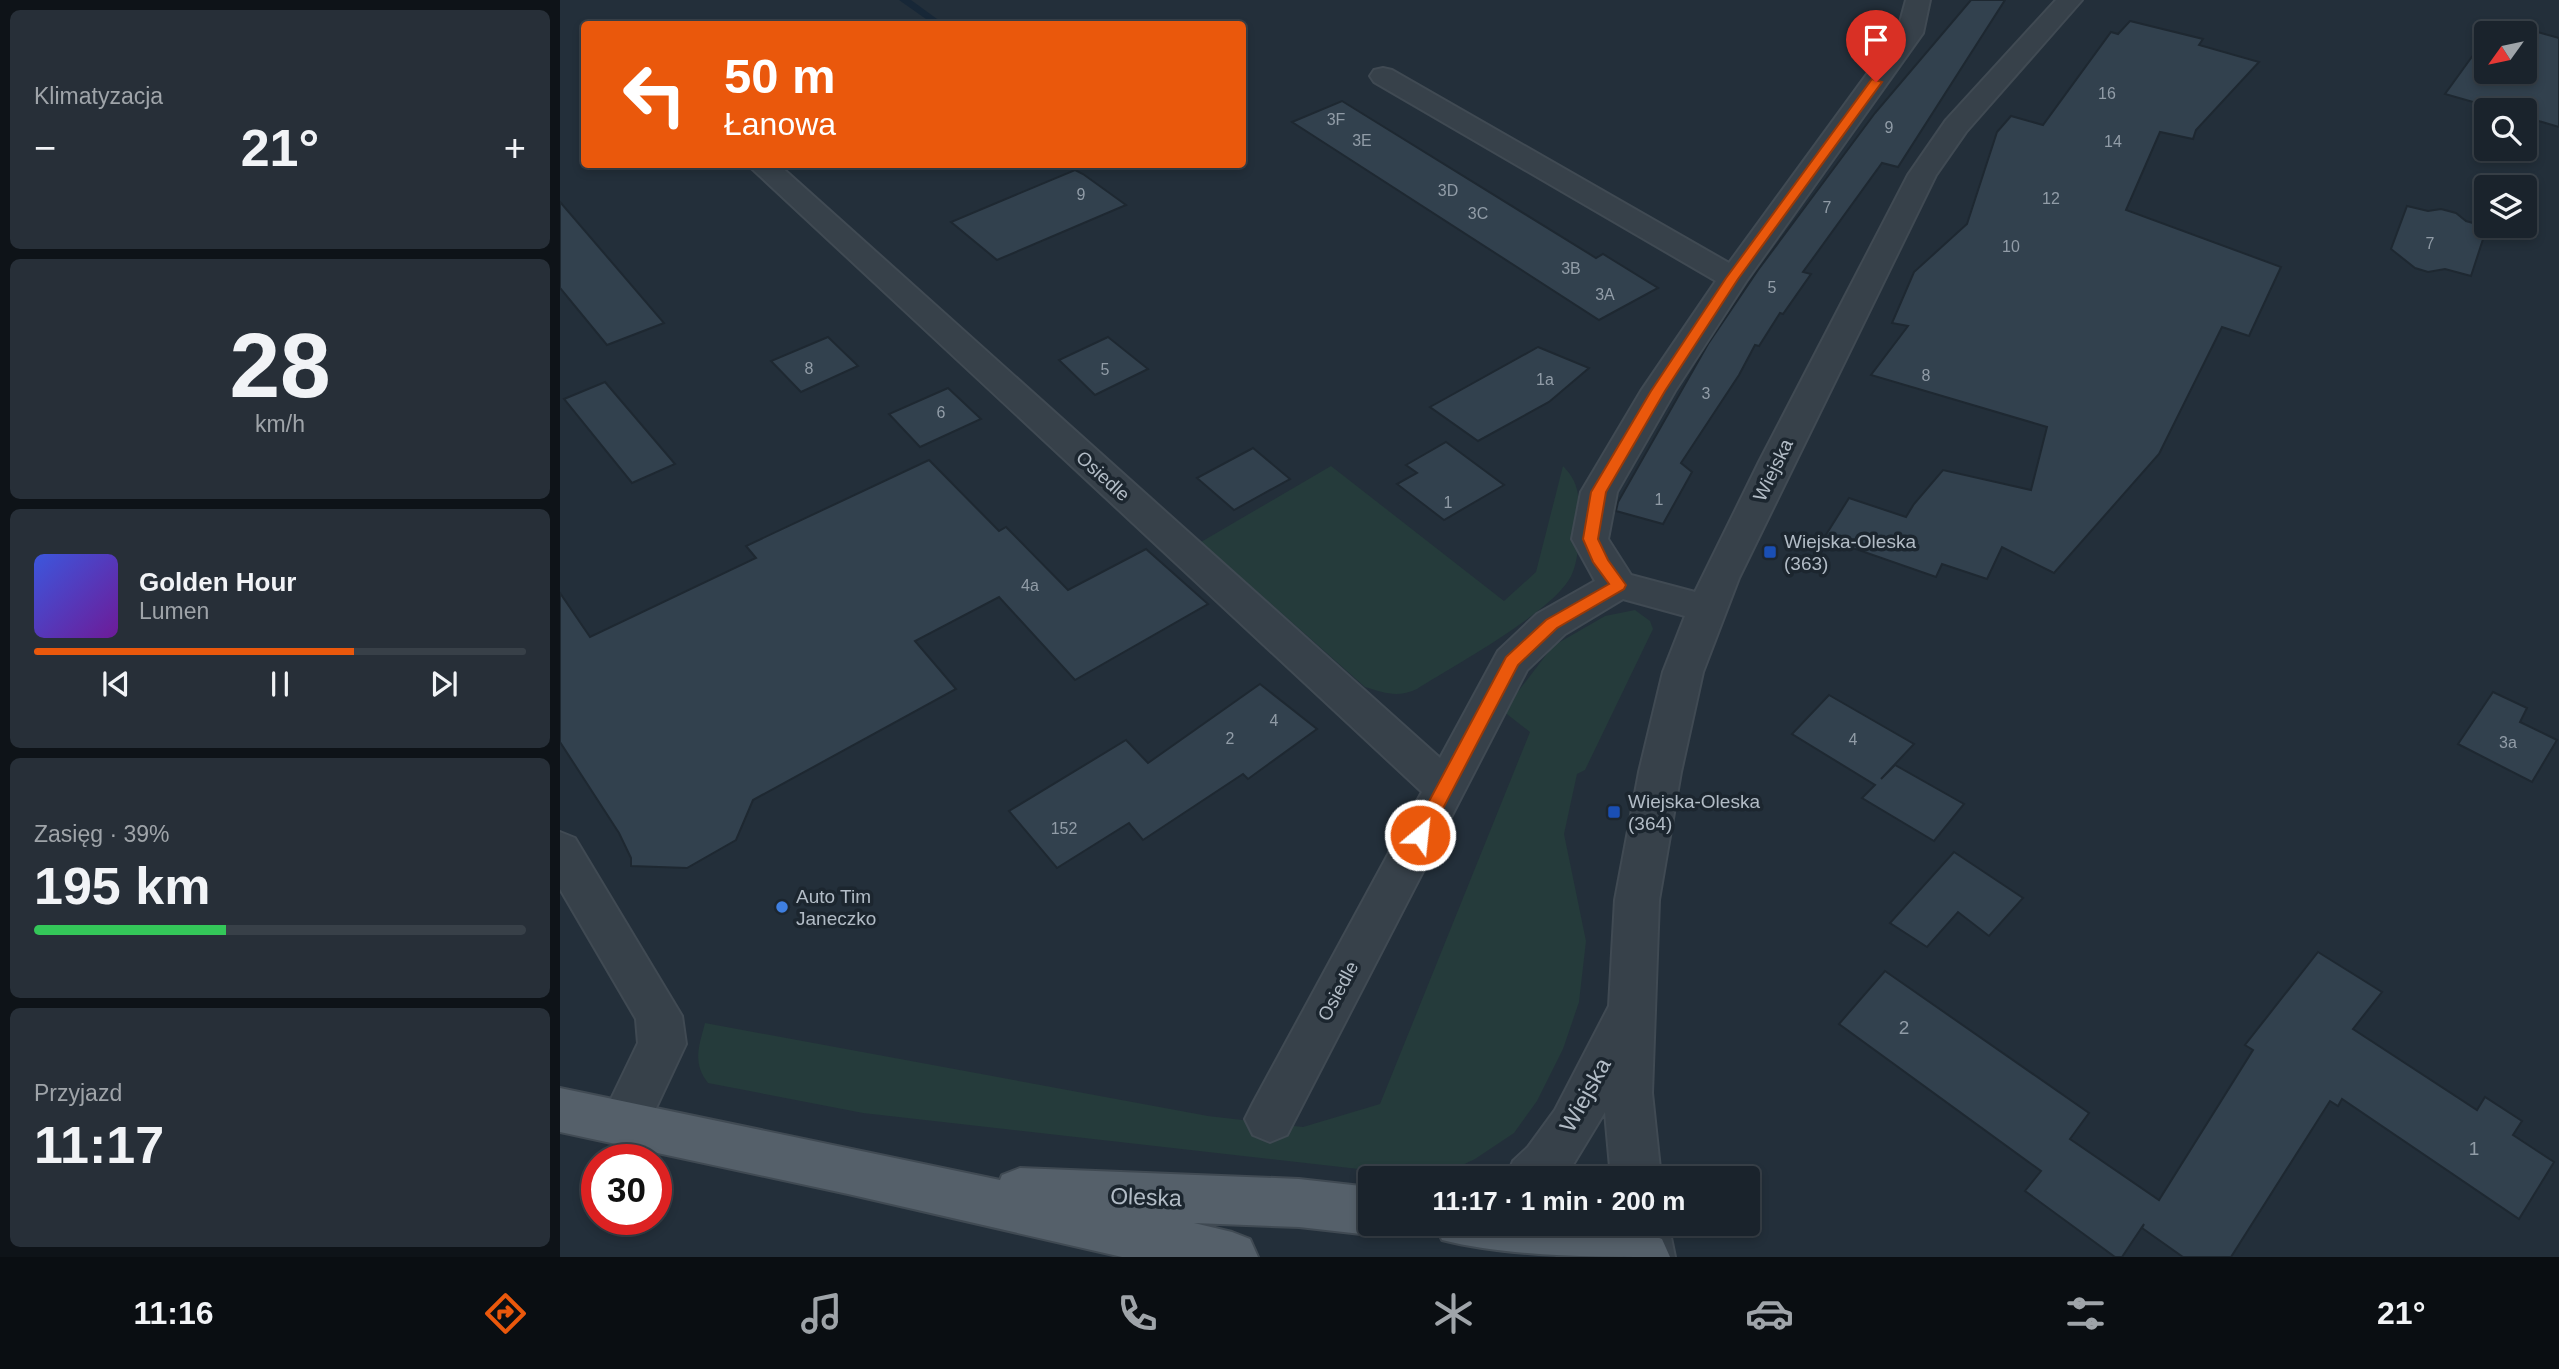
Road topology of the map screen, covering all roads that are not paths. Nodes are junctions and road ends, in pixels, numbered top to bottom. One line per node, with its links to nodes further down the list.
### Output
1 (1918, 0): 5 (street)
2 (2070, 0): 7 (street, Wiejska)
3 (1383, 76): 5 (street)
4 (765, 168): 8 (street, Osiedle)
5 (1733, 278): 6 (street)
6 (1618, 585): 7 (street); 8 (street, Osiedle)
7 (1707, 609): 10 (street, Wiejska)
8 (1445, 788): 12 (street, Osiedle)
9 (560, 850): 13 (street)
10 (1632, 1006): 14 (street, Wiejska); 15 (street, Wiejska)
11 (560, 1110): 13 (main road, Oleska)
12 (1270, 1119)
13 (624, 1124): 16 (main road, Oleska)
14 (1544, 1166)
15 (1635, 1166)
16 (920, 1188): 17 (main road, Oleska); 20 (main road, Oleska)
17 (1358, 1210)
18 (1531, 1236): 21 (main road)
19 (1644, 1236): 21 (street)
20 (1232, 1257)
21 (1646, 1257)

